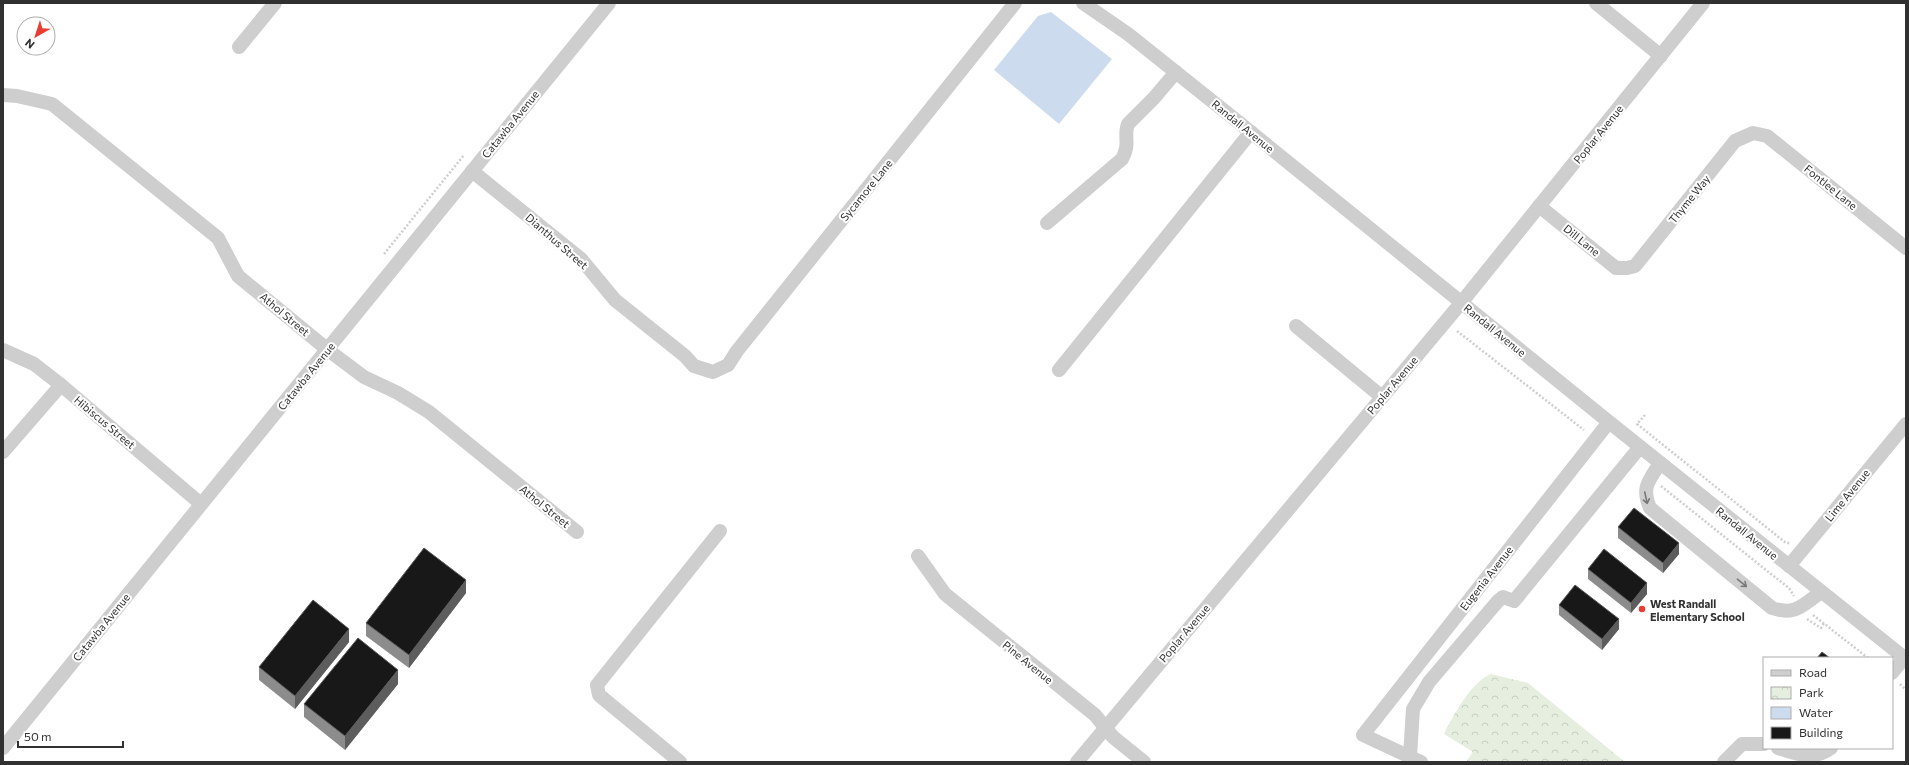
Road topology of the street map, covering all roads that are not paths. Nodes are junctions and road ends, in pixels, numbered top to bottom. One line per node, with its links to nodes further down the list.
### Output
1 (275, 3): 7 (street)
2 (609, 3): 13 (street, Catawba Avenue)
3 (1015, 3): 23 (street, Sycamore Lane)
4 (1083, 3): 9 (street, Randall Avenue)
5 (1596, 3): 8 (street)
6 (1703, 3): 8 (street, Poplar Avenue)
7 (239, 47)
8 (1661, 56): 14 (street, Poplar Avenue)
9 (1176, 72): 11 (street, Randall Avenue); 15 (street)
10 (3, 95): 21 (street, Athol Street)
11 (1251, 132): 18 (street, Randall Avenue); 22 (street)
12 (1753, 133): 16 (street, Fontlee Lane); 17 (street, Thyme Way)
13 (472, 171): 21 (street, Catawba Avenue); 23 (street, Dianthus Street)
14 (1539, 206): 17 (street, Dill Lane); 18 (street, Poplar Avenue)
15 (1047, 223)
16 (1906, 248)
17 (1627, 268)
18 (1461, 303): 25 (street, Poplar Avenue); 26 (street, Randall Avenue)
19 (1296, 326): 25 (street)
20 (3, 350): 24 (street, Hibiscus Street)
21 (328, 350): 31 (street, Catawba Avenue); 33 (street, Athol Street)
22 (1059, 370)
23 (713, 372)
24 (61, 384): 29 (street); 31 (street, Hibiscus Street)
25 (1382, 397): 39 (street, Poplar Avenue)
26 (1609, 422): 28 (street, Randall Avenue); 44 (street, Eugenia Avenue)
27 (1906, 424): 35 (street, Lime Avenue)
28 (1640, 447): 30 (street, Randall Avenue); 44 (street)
29 (3, 452)
30 (1660, 463): 35 (street, Randall Avenue); 36 (street, one-way to 36)
31 (201, 504): 41 (street, Catawba Avenue)
32 (720, 531): 45 (street)
33 (577, 532)
34 (918, 556): 39 (street, Pine Avenue)
35 (1789, 566): 36 (street, Randall Avenue)
36 (1821, 592): 37 (street, Randall Avenue)
37 (1905, 658): 38 (street)
38 (1893, 672)
39 (1105, 727): 46 (street, Poplar Avenue); 47 (street, Pine Avenue)
40 (1763, 744): 48 (street)
41 (3, 748)
42 (1781, 749): 43 (street)
43 (1830, 749)
44 (1415, 759)
45 (680, 762)
46 (1077, 762)
47 (1144, 762)
48 (1724, 762)

